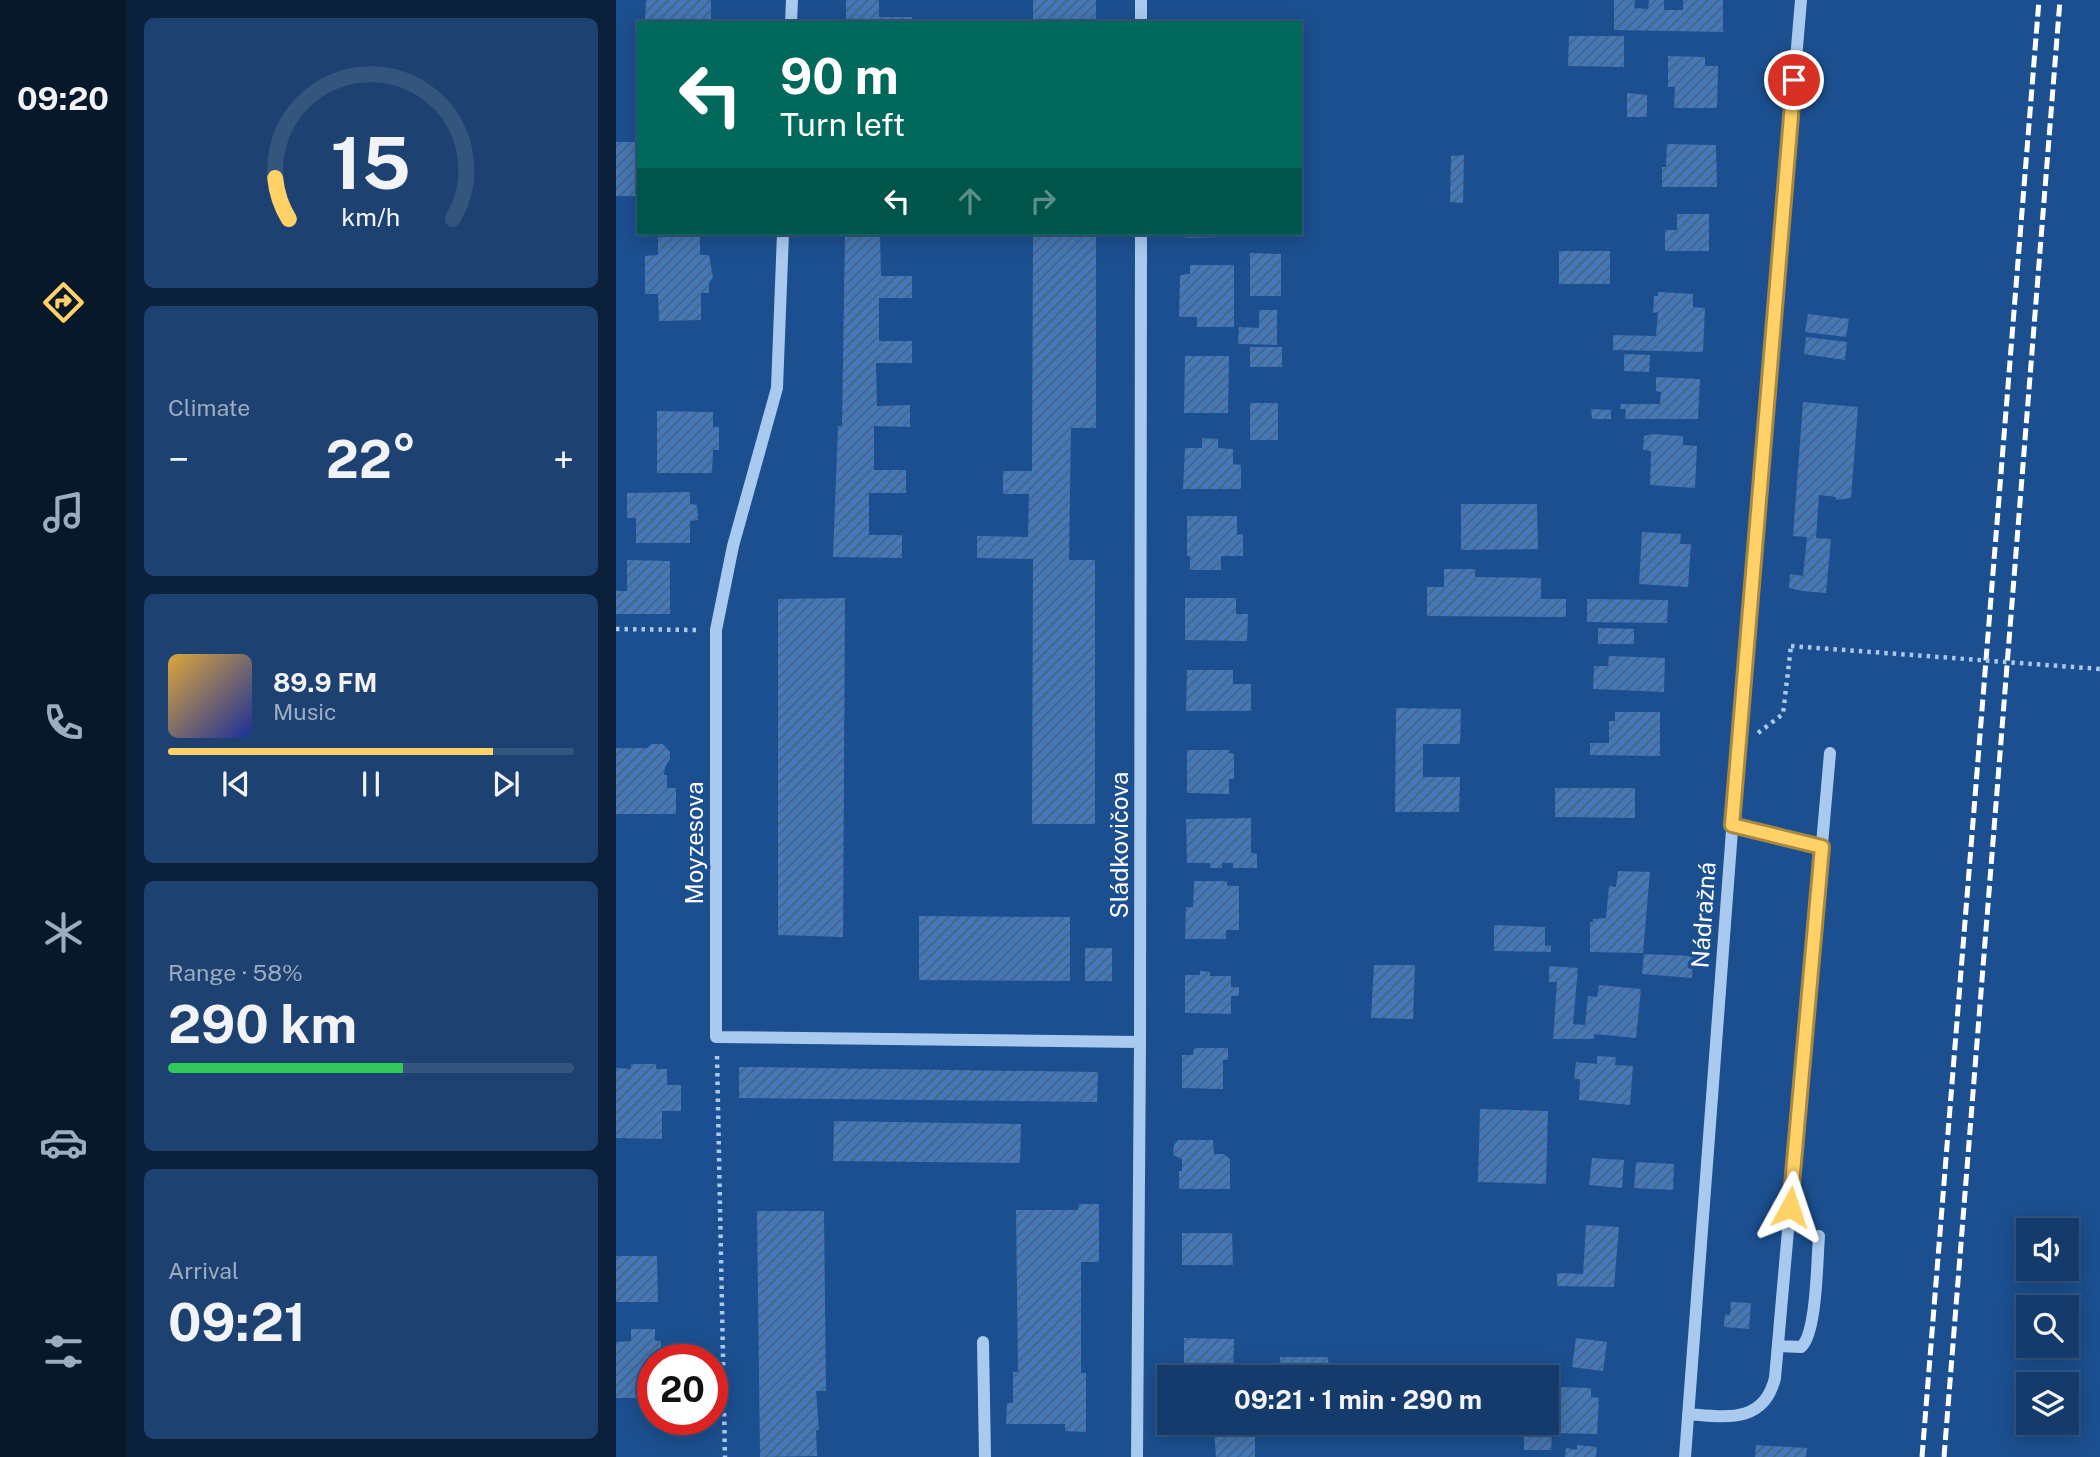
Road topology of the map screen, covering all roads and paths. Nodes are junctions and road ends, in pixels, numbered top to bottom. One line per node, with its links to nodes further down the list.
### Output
1 (792, 0): 4 (street)
2 (1141, 0): 5 (street)
3 (1801, 0): 13 (street, Nádražná)
4 (791, 21)
5 (1141, 21)
6 (783, 235): 9 (street, Moyzesova)
7 (1141, 235): 16 (street, Sládkovičova)
8 (616, 629): 9 (path)
9 (716, 630): 15 (street, Moyzesova)
10 (2100, 669): 11 (path, bridge)
11 (1783, 714)
12 (1830, 753): 14 (street)
13 (1732, 825): 14 (street); 20 (street, Nádražná)
14 (1822, 847): 19 (street)
15 (716, 1037): 16 (street); 21 (path)
16 (1140, 1042): 23 (street, Sládkovičova)
17 (1819, 1236): 19 (street)
18 (983, 1342): 22 (street)
19 (1778, 1346): 20 (street)
20 (1688, 1414): 24 (street, Nádražná)
21 (725, 1457)
22 (985, 1457)
23 (1137, 1457)
24 (1685, 1457)

